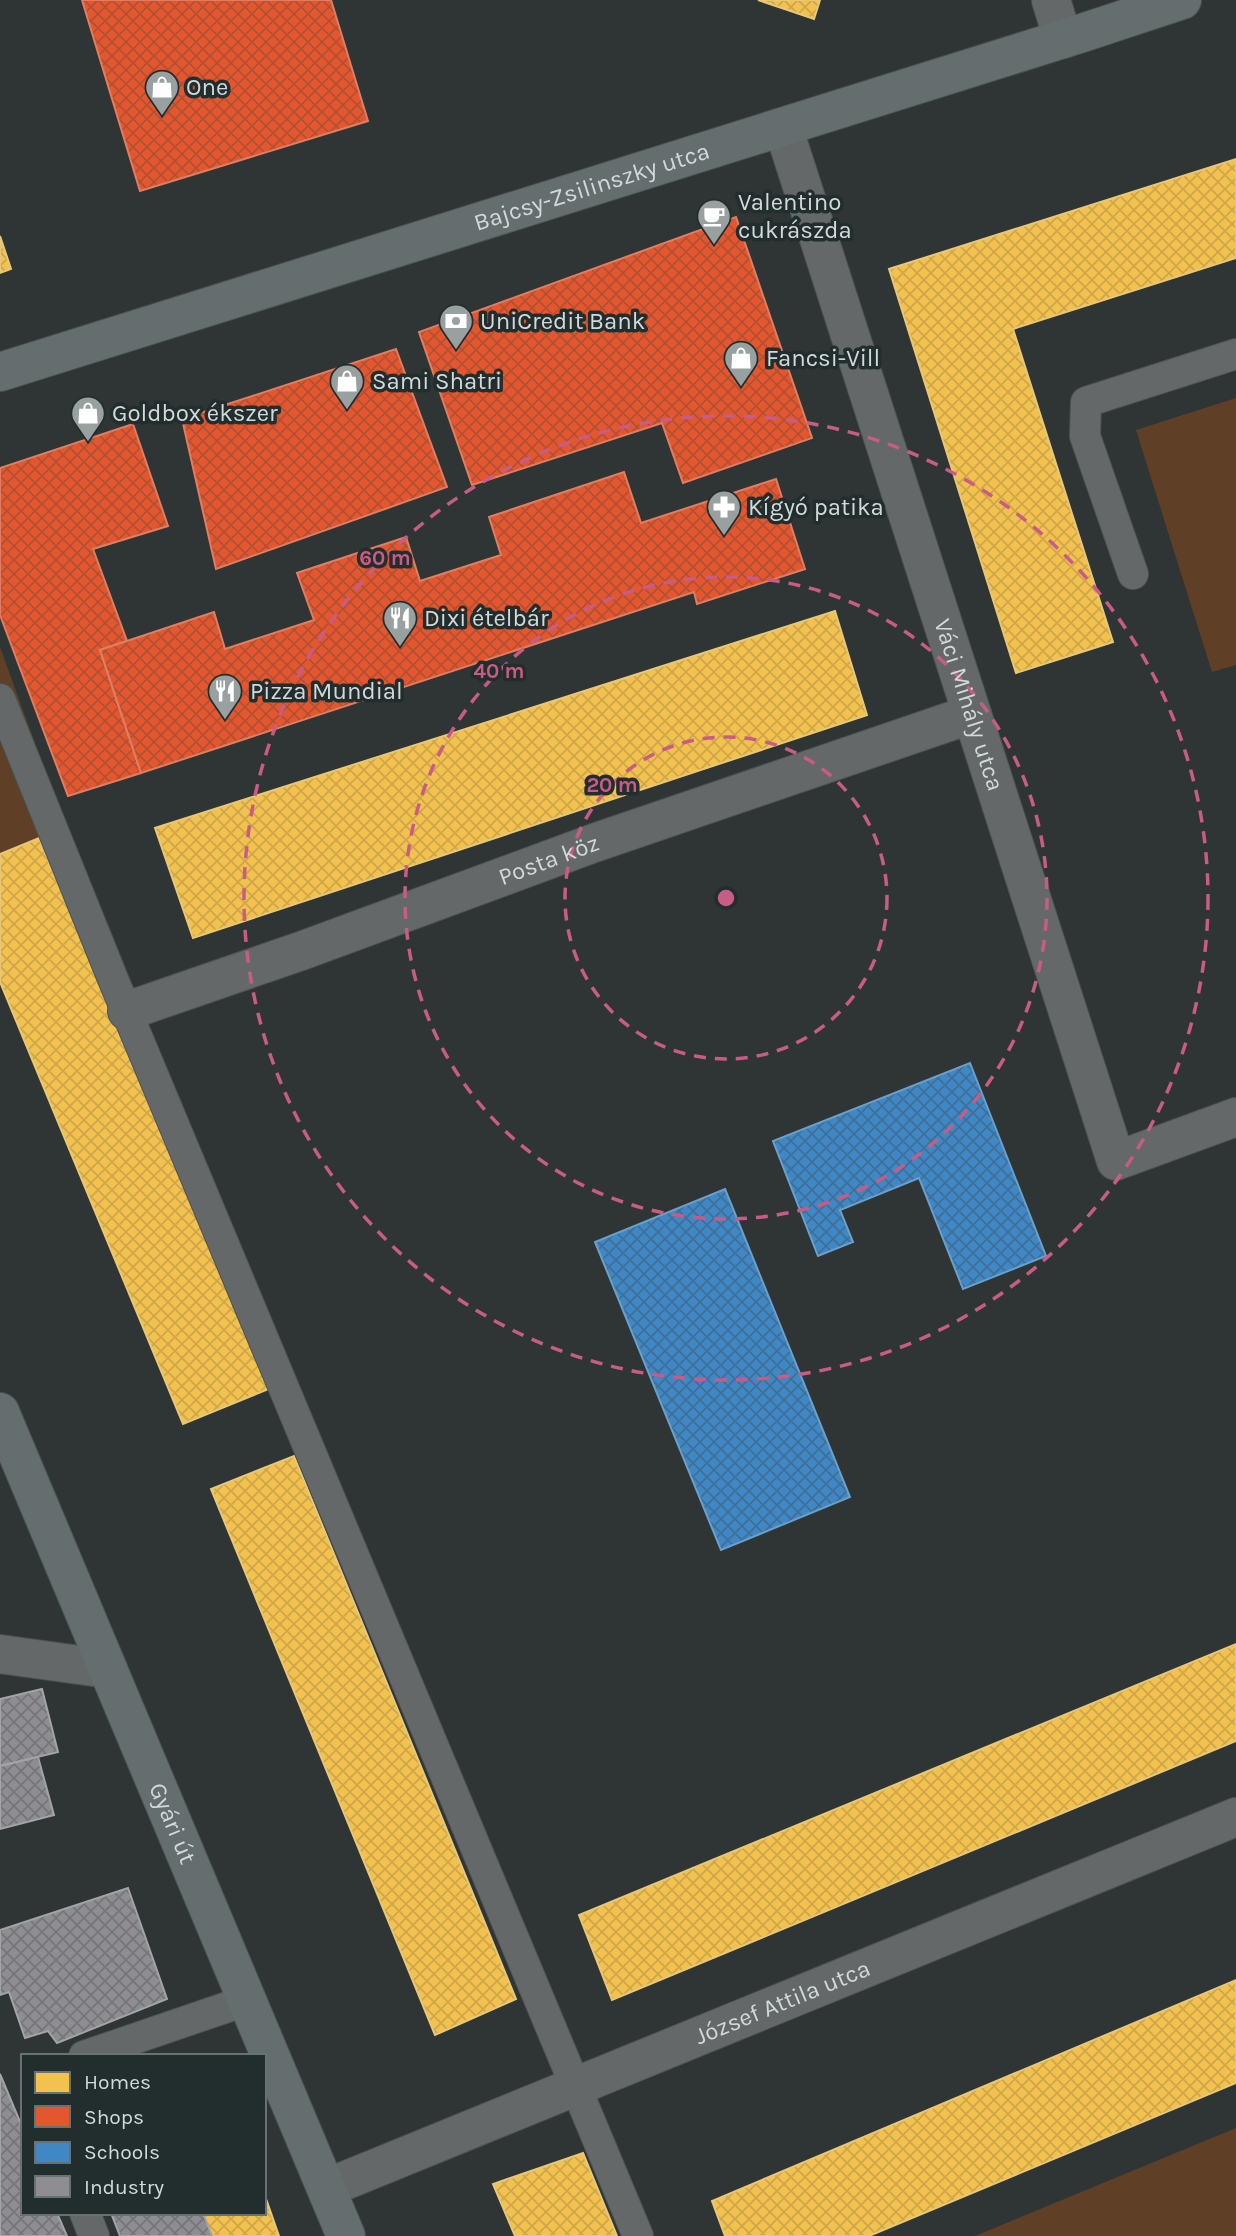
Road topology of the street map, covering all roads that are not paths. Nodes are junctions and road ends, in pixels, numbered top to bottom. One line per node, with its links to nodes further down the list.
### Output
1 (1051, 0): 3 (street)
2 (1182, 0): 3 (street, Bajcsy-Zsilinszky utca)
3 (1063, 39): 4 (street, Bajcsy-Zsilinszky utca)
4 (783, 127): 6 (street, Bajcsy-Zsilinszky utca); 9 (street, Váci Mihály utca)
5 (1236, 354): 7 (lane)
6 (0, 372)
7 (1133, 574)
8 (0, 699): 10 (lane)
9 (972, 714): 10 (street, Posta köz); 11 (street, Váci Mihály utca)
10 (127, 1011): 18 (lane)
11 (1236, 1117)
12 (0, 1412): 14 (street, Gyári út)
13 (0, 1654): 14 (street)
14 (108, 1669): 16 (street, Gyári út)
15 (1236, 1817): 18 (street, József Attila utca)
16 (248, 2000): 17 (lane); 19 (street, Gyári út)
17 (90, 2054)
18 (578, 2087): 19 (street, József Attila utca); 23 (lane)
19 (327, 2188): 22 (street, Gyári út)
20 (86, 2215): 21 (lane)
21 (94, 2236)
22 (346, 2236)
23 (638, 2236)

